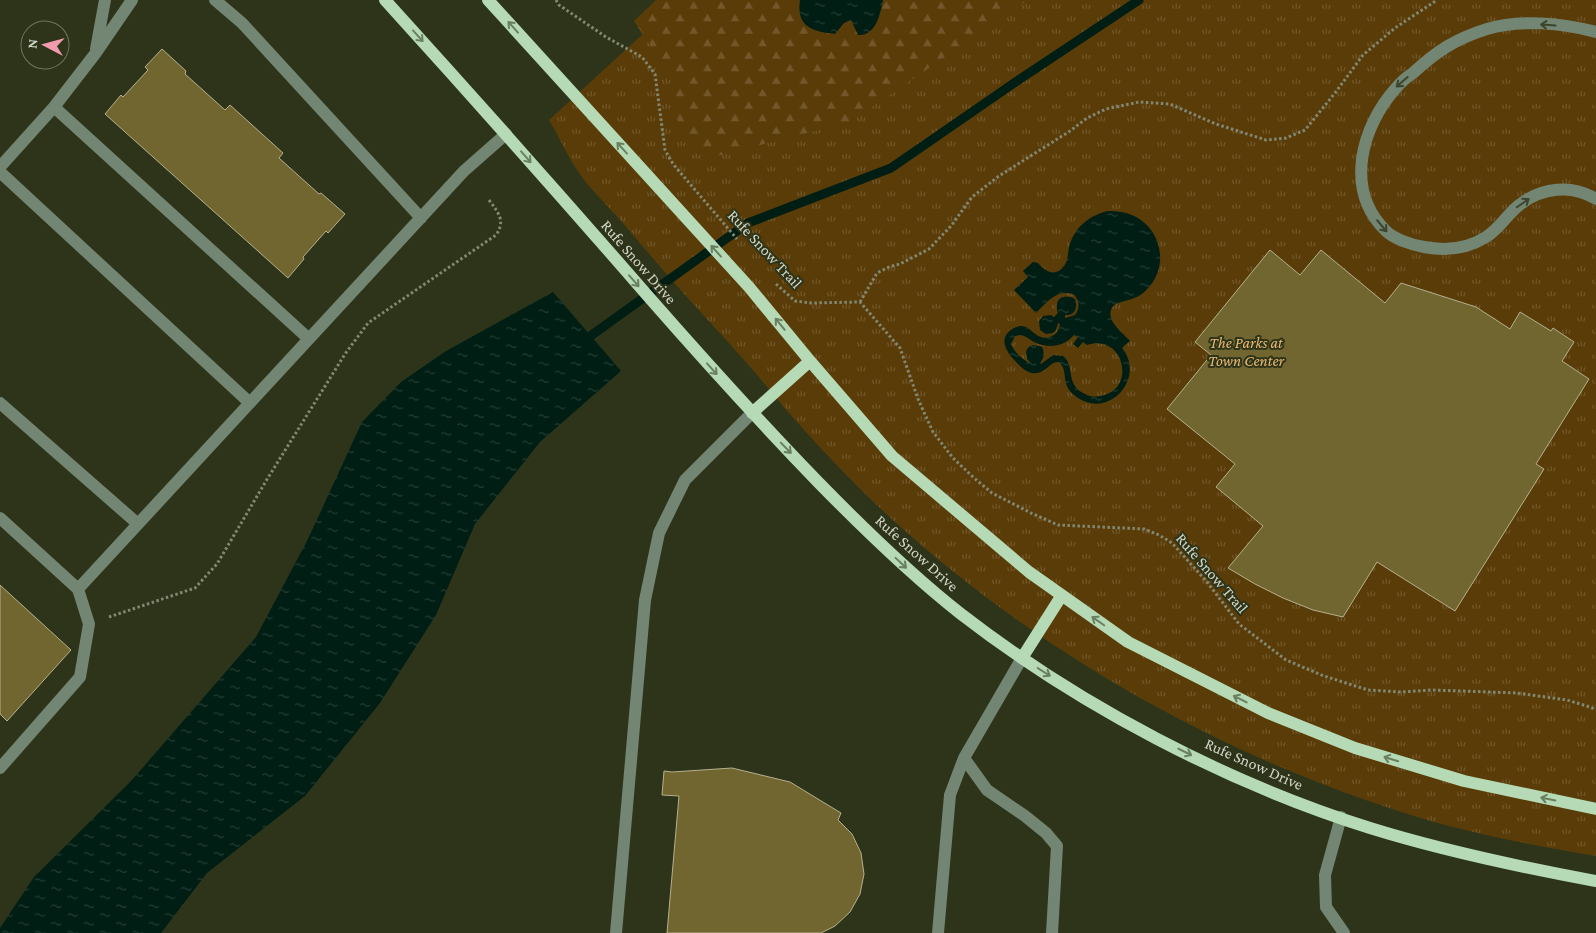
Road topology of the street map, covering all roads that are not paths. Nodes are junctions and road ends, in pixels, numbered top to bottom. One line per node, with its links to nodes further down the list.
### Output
1 (105, 0): 7 (lane)
2 (132, 0): 7 (lane)
3 (215, 0): 13 (lane)
4 (385, 0): 9 (main road, Rufe Snow Drive, one-way to 9)
5 (488, 0): 15 (main road, one-way to 5)
6 (1596, 32): 12 (lane, one-way to 12)
7 (95, 54): 8 (lane)
8 (54, 108): 10 (lane); 14 (lane)
9 (506, 134): 13 (lane); 18 (main road, Rufe Snow Drive, one-way to 18)
10 (0, 167)
11 (0, 172): 17 (lane)
12 (1596, 199)
13 (421, 218): 14 (lane)
14 (309, 339): 17 (lane)
15 (810, 361): 18 (main road); 22 (main road)
16 (0, 403): 20 (lane)
17 (250, 403): 20 (lane)
18 (752, 413): 23 (main road, Rufe Snow Drive, one-way to 23); 29 (lane)
19 (0, 518): 21 (lane)
20 (138, 524): 21 (lane)
21 (78, 589): 25 (lane)
22 (1062, 596): 23 (main road); 26 (main road, one-way to 22)
23 (1022, 658): 24 (lane); 27 (main road, Rufe Snow Drive, one-way to 27)
24 (964, 758): 30 (lane); 31 (lane)
25 (0, 768)
26 (1596, 809)
27 (1341, 817): 28 (main road, Rufe Snow Drive); 32 (lane)
28 (1596, 881)
29 (616, 933)
30 (938, 933)
31 (1052, 933)
32 (1344, 933)

